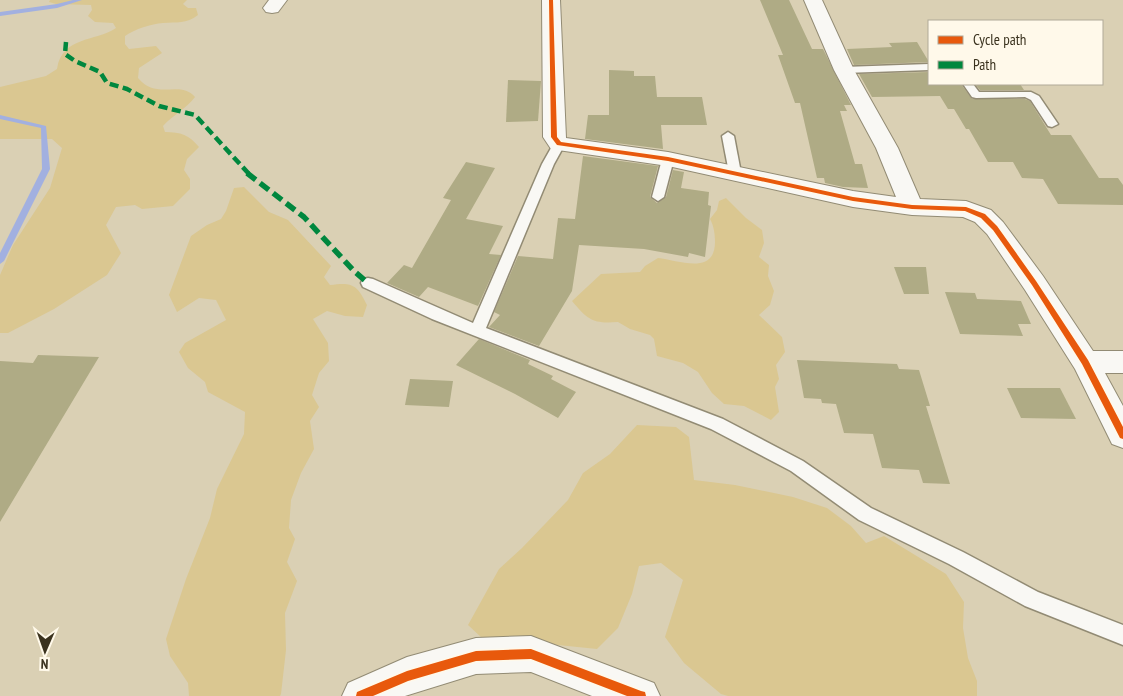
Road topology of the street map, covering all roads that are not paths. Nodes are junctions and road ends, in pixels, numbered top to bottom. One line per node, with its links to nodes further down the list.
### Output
1 (551, 0): 8 (street)
2 (812, 0): 4 (street)
3 (928, 67): 4 (lane)
4 (844, 70): 12 (street)
5 (969, 85): 6 (lane)
6 (1052, 124)
7 (728, 136): 10 (lane)
8 (559, 144): 9 (street); 14 (lane)
9 (668, 159): 10 (street); 11 (lane)
10 (736, 173): 12 (street)
11 (658, 197)
12 (912, 207): 15 (street)
13 (368, 282): 14 (lane)
14 (477, 331): 18 (lane)
15 (1086, 362): 16 (street); 17 (street)
16 (1123, 362)
17 (1123, 435)
18 (1123, 635)
19 (361, 696): 20 (street)
20 (640, 696)

